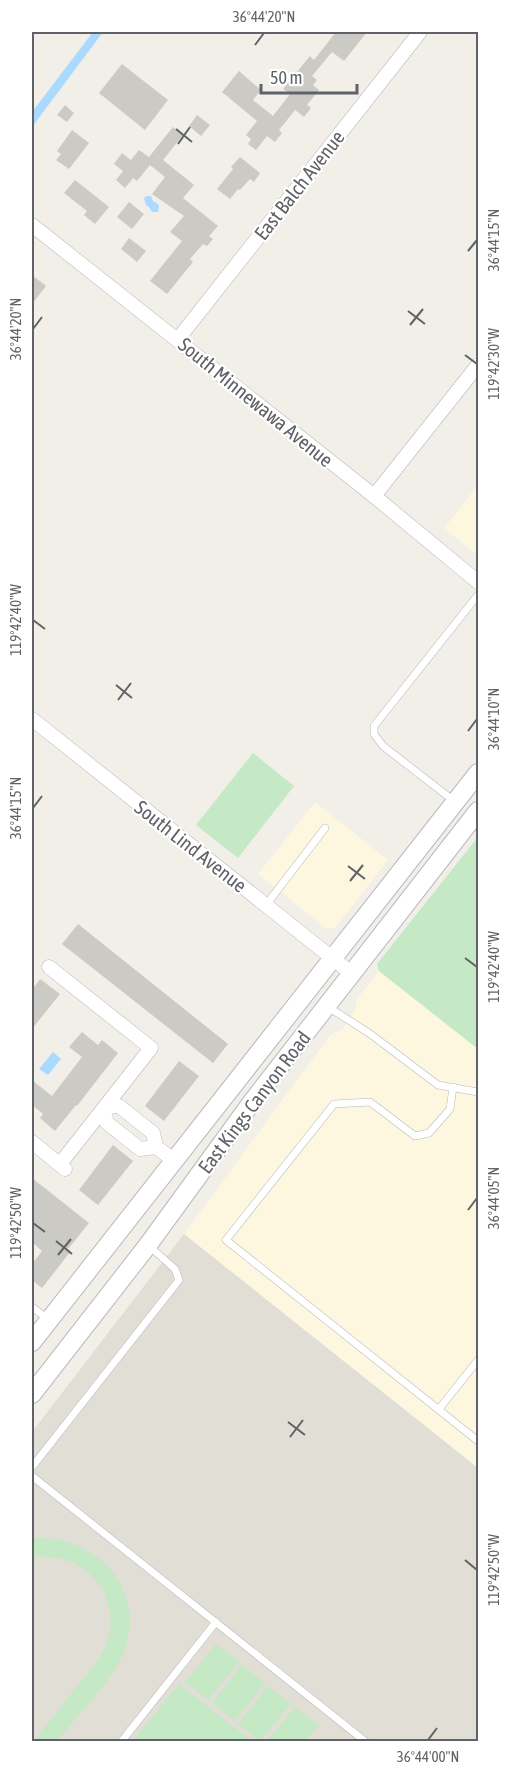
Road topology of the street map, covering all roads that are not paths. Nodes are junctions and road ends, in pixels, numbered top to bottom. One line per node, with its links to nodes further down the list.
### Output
1 (420, 32): 3 (street, East Balch Avenue)
2 (32, 225): 3 (street, South Minnewawa Avenue)
3 (178, 339): 5 (street, South Minnewawa Avenue)
4 (478, 365): 5 (street)
5 (374, 496): 6 (street, South Minnewawa Avenue)
6 (478, 581)
7 (478, 596): 10 (lane)
8 (32, 719): 13 (street, South Lind Avenue)
9 (478, 773): 10 (main road, East Kings Canyon Road)
10 (456, 802): 14 (main road, East Kings Canyon Road)
11 (478, 811): 16 (main road, East Kings Canyon Road)
12 (325, 828): 13 (lane)
13 (266, 905): 14 (street, South Lind Avenue)
14 (332, 959): 16 (street, South Lind Avenue); 23 (main road, East Kings Canyon Road)
15 (49, 968): 20 (street)
16 (351, 973): 17 (main road, East Kings Canyon Road)
17 (326, 1005): 18 (lane); 24 (main road, East Kings Canyon Road)
18 (453, 1087): 19 (lane); 30 (lane)
19 (478, 1092)
20 (105, 1107): 21 (street); 22 (street); 22 (street)
21 (32, 1142)
22 (156, 1147): 23 (street)
23 (175, 1161): 26 (main road, East Kings Canyon Road)
24 (148, 1245): 29 (main road, East Kings Canyon Road); 32 (lane)
25 (32, 1307): 26 (lane)
26 (49, 1320): 27 (main road, East Kings Canyon Road)
27 (32, 1342)
28 (478, 1360): 30 (lane)
29 (32, 1394)
30 (439, 1409): 31 (lane)
31 (478, 1441)
32 (32, 1467)
33 (32, 1476): 34 (lane)
34 (216, 1622): 35 (lane); 36 (lane)
35 (121, 1742)
36 (366, 1742)

